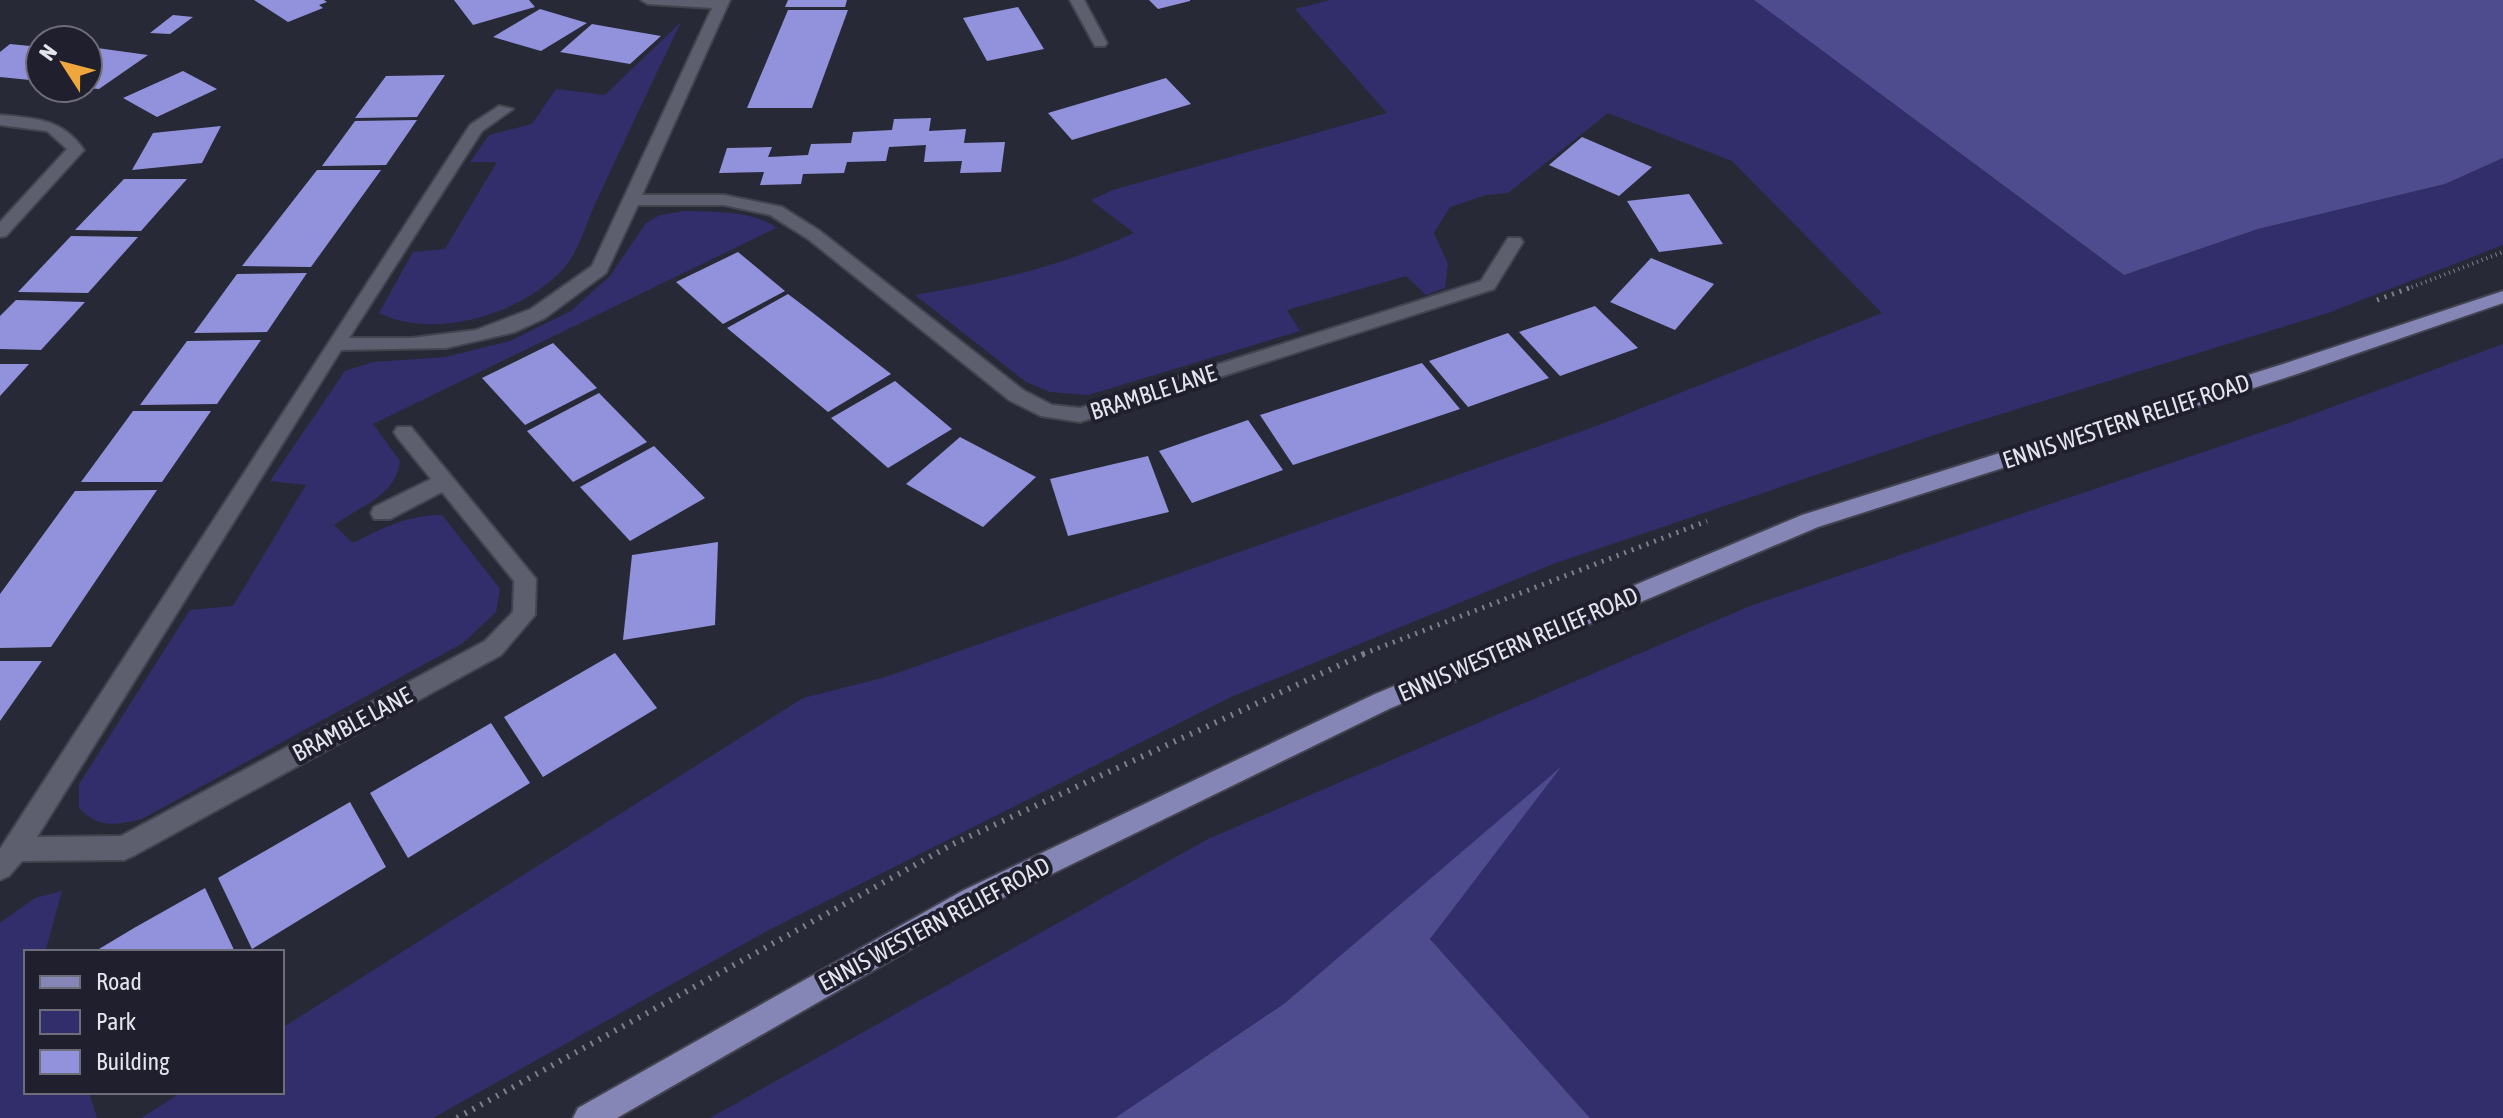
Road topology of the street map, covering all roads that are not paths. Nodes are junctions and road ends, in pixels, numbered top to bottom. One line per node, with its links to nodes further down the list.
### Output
1 (648, 0): 3 (street)
2 (1077, 0): 4 (street)
3 (722, 2): 7 (street)
4 (1100, 43)
5 (505, 109): 11 (street)
6 (0, 120): 8 (street)
7 (631, 200): 9 (street, BRAMBLE LANE); 11 (street)
8 (0, 232)
9 (1514, 242)
10 (2503, 297): 17 (main road, ENNIS WESTERN RELIEF ROAD)
11 (336, 344): 15 (street)
12 (404, 432): 13 (street, BRAMBLE LANE)
13 (446, 481): 14 (street); 15 (street, BRAMBLE LANE)
14 (382, 513)
15 (16, 849): 16 (street)
16 (0, 868)
17 (588, 1118)

